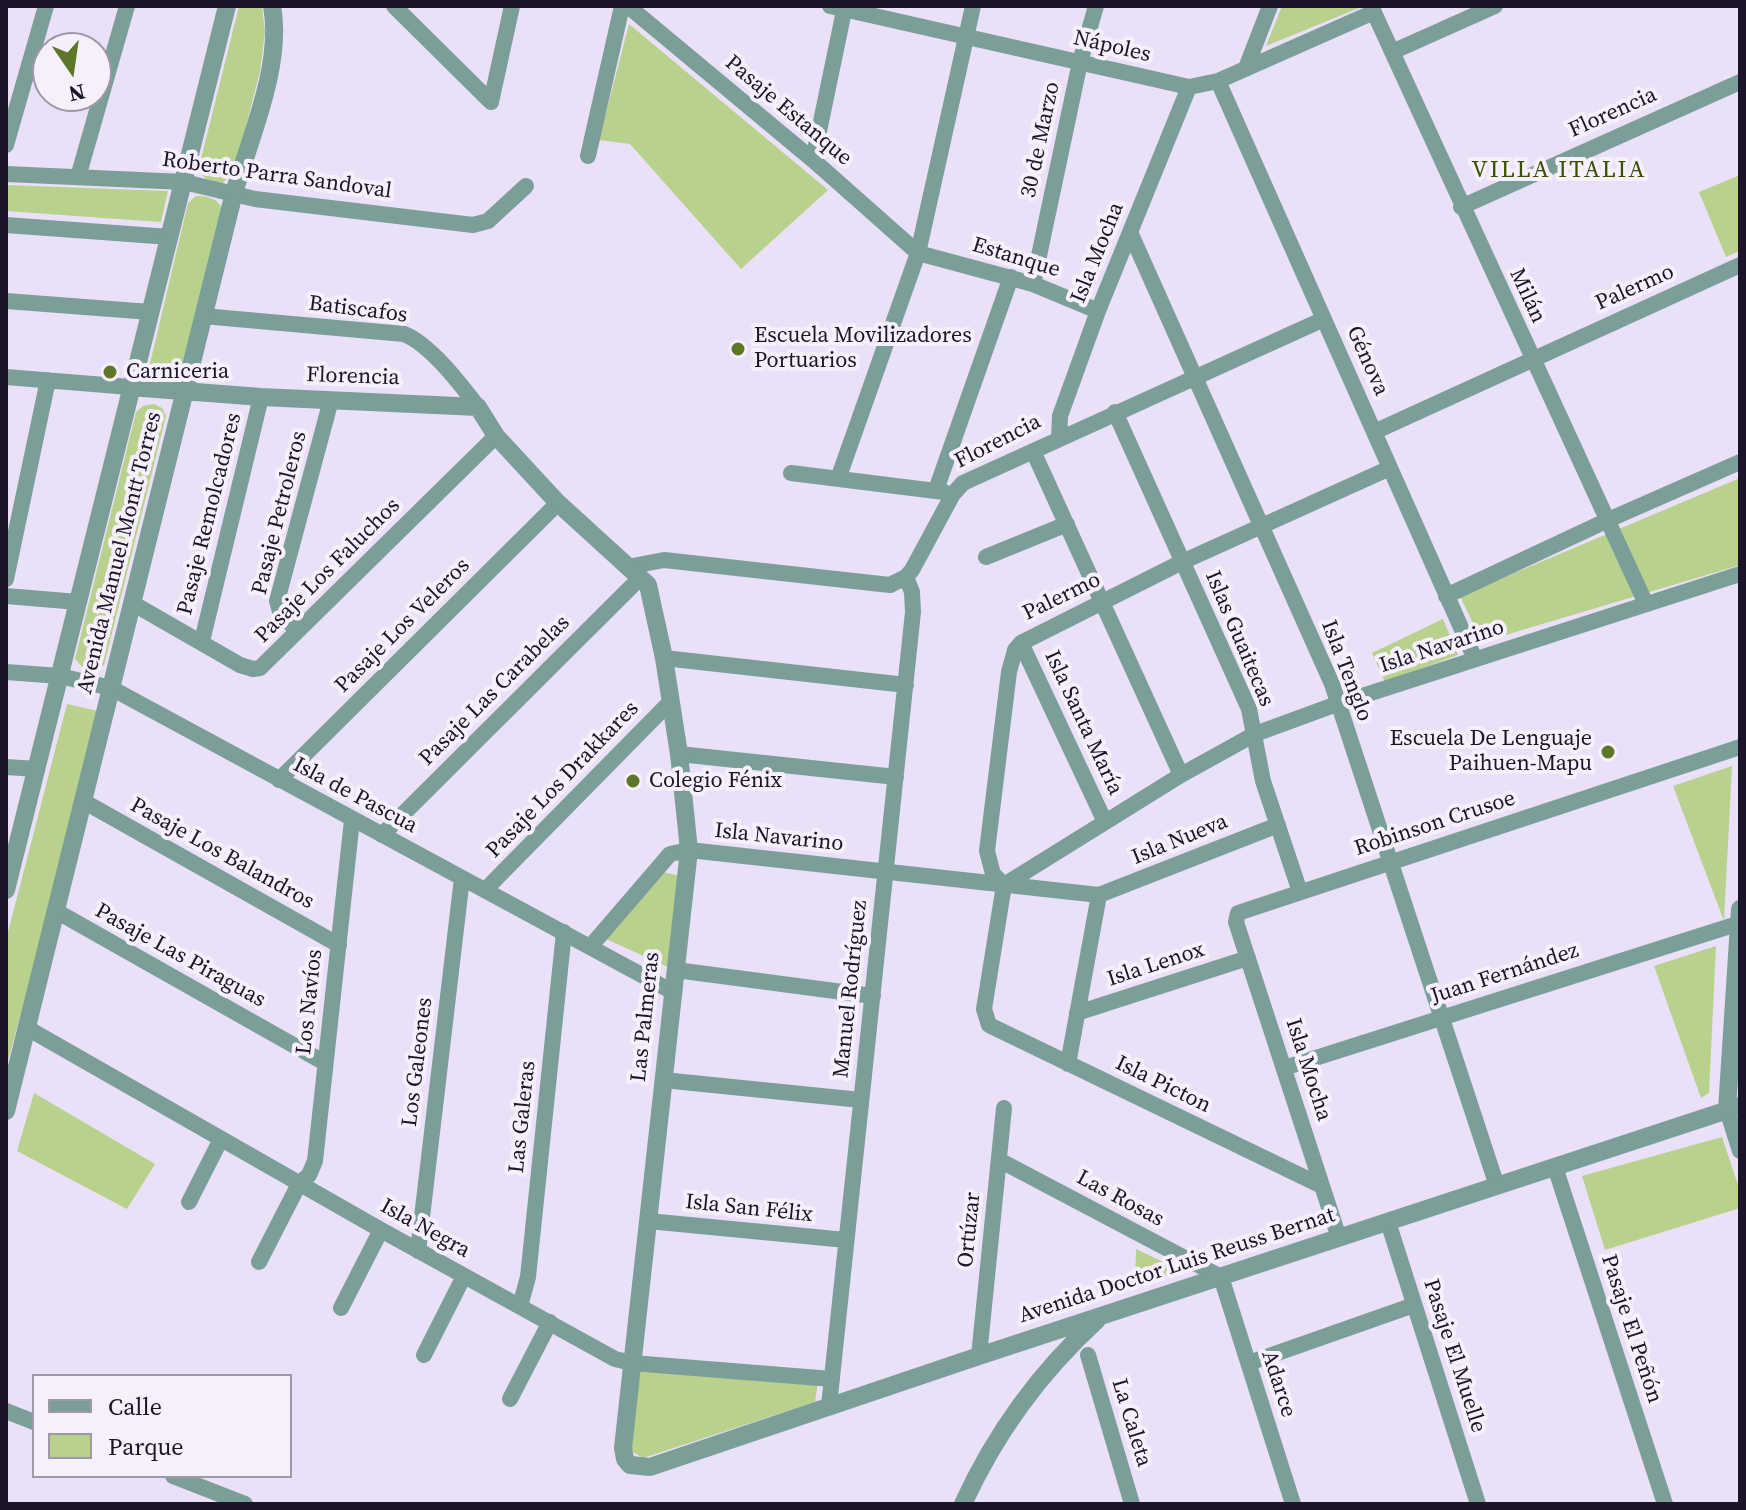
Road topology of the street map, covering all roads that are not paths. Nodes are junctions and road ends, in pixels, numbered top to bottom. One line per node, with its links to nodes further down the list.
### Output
1 (46, 6): 21 (street)
2 (127, 6): 25 (street)
3 (227, 6): 26 (street, Avenida Manuel Montt Torres)
4 (272, 6): 28 (street, Avenida Manuel Montt Torres)
5 (394, 6): 6 (street)
6 (512, 6)
7 (625, 6): 22 (street); 23 (street, Pasaje Estanque)
8 (973, 6): 14 (street)
9 (1096, 6): 16 (street, 30 de Marzo)
10 (1270, 6): 17 (street)
11 (1495, 6): 15 (street)
12 (840, 7): 14 (street, Nápoles); 23 (street)
13 (1373, 9): 15 (street, Milán); 17 (street, Nápoles)
14 (966, 36): 16 (street, Nápoles); 33 (street)
15 (1392, 52): 29 (street, Milán)
16 (1080, 62): 20 (street, Nápoles); 36 (street, 30 de Marzo)
17 (1246, 68): 18 (street, Nápoles)
18 (1218, 81): 20 (street, Nápoles); 41 (street, Génova)
19 (1740, 82): 29 (street, Florencia)
20 (1189, 87): 31 (street, Isla Mocha)
21 (6, 145)
22 (588, 156)
23 (813, 160): 33 (street, Pasaje Estanque)
24 (6, 174): 25 (street, Roberto Parra Sandoval)
25 (78, 177): 26 (street, Roberto Parra Sandoval)
26 (184, 182): 28 (street, Roberto Parra Sandoval); 32 (street, Avenida Manuel Montt Torres)
27 (526, 186): 28 (street, Roberto Parra Sandoval)
28 (234, 193): 40 (street, Avenida Manuel Montt Torres)
29 (1461, 207): 42 (street, Milán)
30 (6, 225): 32 (street)
31 (1130, 232): 38 (street, Isla Mocha); 43 (street, Isla Tenglo)
32 (170, 237): 39 (street, Avenida Manuel Montt Torres)
33 (918, 253): 35 (street, Estanque); 59 (street)
34 (1740, 265): 42 (street, Palermo)
35 (1011, 277): 36 (street, Estanque); 60 (street)
36 (1033, 284): 38 (street, Estanque)
37 (6, 301): 39 (street)
38 (1098, 311): 54 (street, Isla Mocha)
39 (150, 312): 46 (street, Avenida Manuel Montt Torres)
40 (203, 316): 47 (street, Avenida Manuel Montt Torres); 50 (street, Batiscafos)
41 (1324, 319): 43 (street, Florencia); 52 (street, Génova)
42 (1532, 359): 52 (street, Palermo); 63 (street, Milán)
43 (1193, 376): 51 (street, Florencia); 65 (street, Isla Tenglo)
44 (6, 377): 45 (street, Florencia)
45 (48, 380): 46 (street, Florencia); 71 (street)
46 (130, 387): 47 (street, Florencia); 74 (street, Avenida Manuel Montt Torres)
47 (185, 391): 48 (street, Florencia); 75 (street, Avenida Manuel Montt Torres)
48 (261, 397): 49 (street, Florencia); 79 (street, Pasaje Remolcadores)
49 (331, 400): 50 (street, Florencia); 78 (street, Pasaje Petroleros)
50 (478, 407): 53 (street)
51 (1115, 412): 54 (street, Florencia); 67 (street, Islas Guaitecas)
52 (1374, 432): 57 (street, Génova)
53 (496, 436): 62 (street); 78 (street, Pasaje Los Faluchos)
54 (1059, 439): 55 (street, Florencia)
55 (1033, 451): 61 (street, Florencia); 64 (street)
56 (1740, 462): 63 (street)
57 (1390, 468): 65 (street, Palermo); 73 (street, Génova)
58 (791, 473): 59 (street)
59 (838, 479): 60 (street)
60 (936, 490): 61 (street)
61 (953, 494): 70 (street, Florencia)
62 (558, 503): 68 (street); 96 (street, Pasaje Los Veleros)
63 (1608, 520): 73 (street); 77 (street, Milán)
64 (1067, 524): 66 (street); 76 (street)
65 (1261, 526): 67 (street, Palermo); 88 (street, Isla Tenglo)
66 (986, 557)
67 (1182, 562): 76 (street, Palermo); 89 (street, Islas Guaitecas)
68 (634, 572): 70 (street); 81 (street, Las Palmeras); 101 (street, Pasaje Las Carabelas)
69 (1740, 574): 77 (street, Isla Navarino)
70 (906, 577): 85 (street, Manuel Rodríguez)
71 (6, 579)
72 (6, 596): 74 (street)
73 (1446, 596): 82 (street, Génova)
74 (78, 602): 84 (street, Avenida Manuel Montt Torres)
75 (132, 603): 79 (street, Pasaje Los Faluchos); 86 (street, Avenida Manuel Montt Torres)
76 (1102, 603): 80 (street, Palermo); 94 (street)
77 (1646, 604): 82 (street, Isla Navarino)
78 (297, 631): 79 (street, Pasaje Los Faluchos)
79 (202, 641)
80 (1021, 643): 99 (street, Isla Santa María); 106 (street, Palermo)
81 (664, 658): 85 (street); 87 (street, Las Palmeras)
82 (1475, 659): 88 (street, Isla Navarino)
83 (6, 672): 84 (street, Isla de Pascua)
84 (60, 676): 86 (street, Isla de Pascua); 93 (street, Avenida Manuel Montt Torres)
85 (906, 685): 95 (street, Manuel Rodríguez)
86 (111, 688): 96 (street, Isla de Pascua); 97 (street, Avenida Manuel Montt Torres)
87 (671, 701): 91 (street, Las Palmeras); 107 (street, Pasaje Los Drakkares)
88 (1337, 704): 89 (street, Isla Navarino); 103 (street, Isla Tenglo)
89 (1255, 734): 94 (street, Isla Navarino); 100 (street, Islas Guaitecas)
90 (1740, 747): 103 (street, Robinson Crusoe)
91 (679, 754): 95 (street); 102 (street, Las Palmeras)
92 (6, 767): 93 (street)
93 (37, 769): 108 (street, Avenida Manuel Montt Torres)
94 (1181, 775): 99 (street, Isla Navarino)
95 (896, 777): 104 (street, Manuel Rodríguez)
96 (279, 780): 98 (street, Isla de Pascua)
97 (83, 801): 112 (street, Avenida Manuel Montt Torres); 116 (street, Pasaje Los Balandros)
98 (352, 820): 101 (street, Isla de Pascua); 116 (street, Los Navíos)
99 (1105, 822): 106 (street, Isla Navarino)
100 (1278, 825): 109 (street, Islas Guaitecas); 110 (street, Isla Nueva)
101 (382, 835): 105 (street, Isla de Pascua)
102 (689, 850): 104 (street, Isla Navarino); 117 (street, Isla Navarino); 119 (street, Las Palmeras)
103 (1390, 862): 109 (street, Robinson Crusoe); 123 (street, Isla Tenglo)
104 (886, 872): 106 (street, Isla Navarino); 121 (street, Manuel Rodríguez)
105 (462, 878): 107 (street, Isla de Pascua); 146 (street, Los Galeones)
106 (1004, 885): 110 (street, Isla Navarino); 126 (street, Isla Picton)
107 (486, 889): 115 (street, Isla de Pascua)
108 (6, 890)
109 (1300, 892): 113 (street, Robinson Crusoe)
110 (1099, 895): 122 (street)
111 (1740, 909): 114 (street)
112 (56, 911): 124 (street, Avenida Manuel Montt Torres); 125 (street, Pasaje Las Piraguas)
113 (1236, 916): 118 (street, Isla Mocha)
114 (1740, 923): 123 (street, Juan Fernández); 131 (street)
115 (564, 932): 117 (street, Isla de Pascua); 151 (street, Las Galeras)
116 (339, 945): 125 (street, Los Navíos)
117 (590, 947): 120 (street, Isla de Pascua)
118 (1248, 958): 122 (street, Isla Lenox); 127 (street, Isla Mocha)
119 (676, 970): 120 (street, Las Palmeras); 121 (street)
120 (673, 992): 128 (street, Las Palmeras)
121 (873, 996): 129 (street, Manuel Rodríguez)
122 (1077, 1013): 126 (street)
123 (1441, 1018): 127 (street, Juan Fernández); 139 (street, Isla Tenglo)
124 (27, 1028): 132 (street, Avenida Manuel Montt Torres); 133 (street, Isla Negra)
125 (325, 1063): 137 (street, Los Navíos)
126 (1068, 1064): 138 (street, Isla Picton)
127 (1284, 1068): 138 (street, Isla Mocha)
128 (663, 1080): 129 (street); 141 (street, Las Palmeras)
129 (861, 1100): 145 (street, Manuel Rodríguez)
130 (1004, 1108): 135 (street, Ortúzar)
131 (1734, 1108): 134 (street); 136 (street, Avenida Doctor Luis Reuss Bernat)
132 (6, 1111)
133 (221, 1139): 137 (street, Isla Negra); 140 (street)
134 (1740, 1151)
135 (999, 1160): 149 (street, Las Rosas); 157 (street, Ortúzar)
136 (1555, 1167): 139 (street, Avenida Doctor Luis Reuss Bernat); 172 (street, Pasaje El Peñón)
137 (299, 1184): 143 (street, Isla Negra); 147 (street, Los Navíos)
138 (1322, 1186): 144 (street, Isla Mocha)
139 (1497, 1186): 142 (street, Avenida Doctor Luis Reuss Bernat)
140 (189, 1202)
141 (648, 1221): 145 (street, Isla San Félix); 158 (street, Las Palmeras)
142 (1388, 1222): 144 (street, Avenida Doctor Luis Reuss Bernat); 150 (street, Pasaje El Muelle)
143 (381, 1230): 146 (street, Isla Negra); 152 (street)
144 (1339, 1238): 149 (street, Avenida Doctor Luis Reuss Bernat)
145 (846, 1240): 160 (street, Manuel Rodríguez)
146 (418, 1251): 148 (street, Isla Negra)
147 (259, 1262)
148 (464, 1276): 151 (street, Isla Negra); 155 (street)
149 (1221, 1277): 153 (street, Avenida Doctor Luis Reuss Bernat); 159 (street, Adarce)
150 (1414, 1305): 159 (street); 171 (street, Pasaje El Muelle)
151 (520, 1306): 154 (street, Isla Negra)
152 (341, 1308)
153 (1101, 1316): 157 (street, Avenida Doctor Luis Reuss Bernat); 168 (street)
154 (550, 1322): 158 (street, Isla Negra); 161 (street)
155 (424, 1355)
156 (1088, 1355): 169 (street, La Caleta)
157 (979, 1356): 162 (street, Avenida Doctor Luis Reuss Bernat)
158 (632, 1363): 160 (street, Isla Negra); 165 (street, Las Palmeras)
159 (1249, 1363): 170 (street, Adarce)
160 (832, 1379): 162 (street, Manuel Rodríguez)
161 (510, 1399)
162 (829, 1406): 165 (street, Avenida Doctor Luis Reuss Bernat)
163 (6, 1411): 164 (street)
164 (32, 1421)
165 (630, 1465)
166 (178, 1478): 167 (street)
167 (245, 1504)
168 (963, 1504)
169 (1132, 1504)
170 (1293, 1504)
171 (1478, 1504)
172 (1665, 1504)

